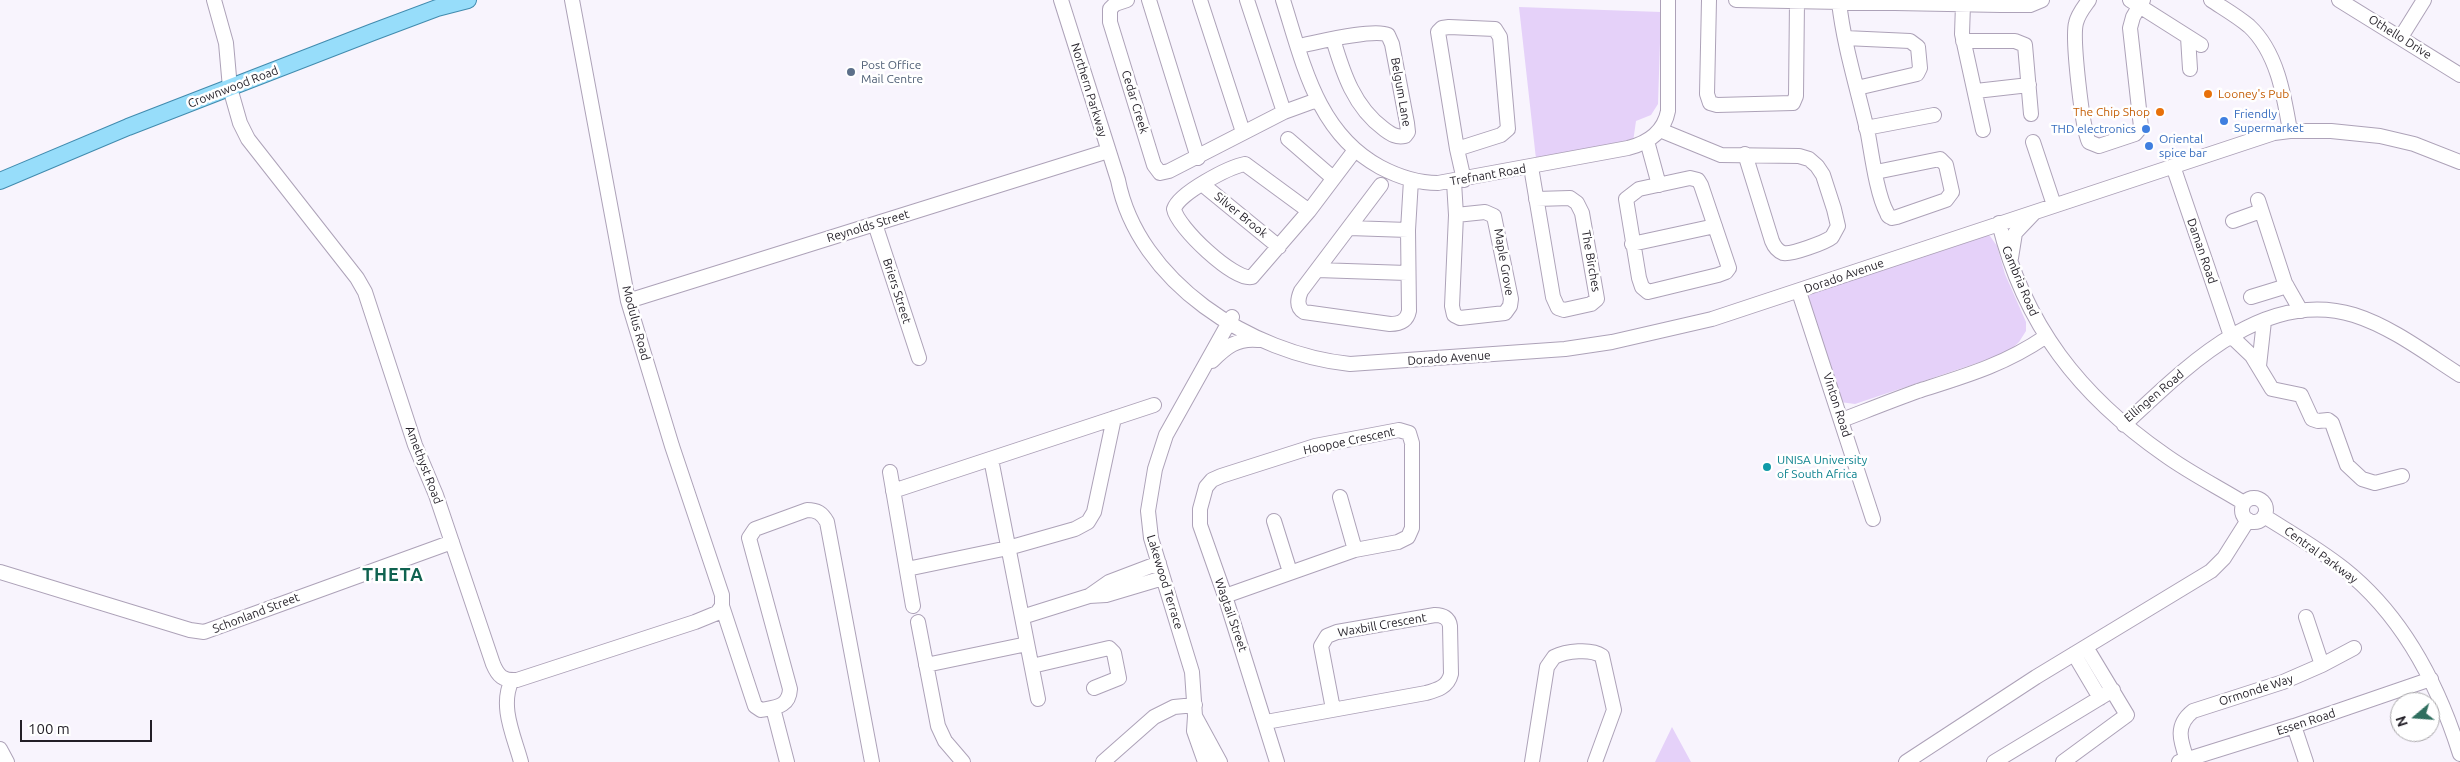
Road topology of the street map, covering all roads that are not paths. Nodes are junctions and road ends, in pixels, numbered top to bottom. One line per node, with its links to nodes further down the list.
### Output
1 (214, 0): 32 (street, Amethyst Road)
2 (468, 0): 32 (main road, Crownwood Road)
3 (572, 0): 83 (street, Modulus Road)
4 (1061, 0): 49 (street, Northern Parkway)
5 (1127, 0): 51 (street, Cedar Creek)
6 (1149, 0): 51 (street)
7 (1200, 0): 43 (street)
8 (1247, 0): 36 (street)
9 (1284, 0): 27 (street, Trefnant Road)
10 (1668, 0): 40 (street)
11 (1709, 0): 18 (street)
12 (1736, 0): 18 (street)
13 (2042, 0): 21 (street)
14 (2089, 0): 20 (street)
15 (2210, 0): 42 (street)
16 (2340, 0): 23 (street, Othello Drive)
17 (2424, 0): 23 (street)
18 (1797, 1): 19 (street)
19 (1839, 2): 21 (street); 24 (street)
20 (2138, 2): 22 (street)
21 (1963, 4): 26 (street)
22 (2188, 37): 28 (street); 29 (street)
23 (2401, 37): 30 (street, Othello Drive)
24 (1845, 38): 33 (street); 33 (street)
25 (1333, 39): 25 (street, Belgum Lane); 27 (street, Belgum Lane)
26 (1963, 41): 31 (street); 34 (street)
27 (1298, 46): 35 (street, Trefnant Road)
28 (2202, 46)
29 (2190, 69)
30 (2460, 75)
31 (2029, 85): 34 (street); 37 (street)
32 (230, 88): 59 (main road, Crownwood Road); 111 (street, Amethyst Road)
33 (1857, 88): 39 (street)
34 (1976, 91): 41 (street)
35 (1316, 100): 36 (street, Cedar Creek); 47 (street, Trefnant Road)
36 (1284, 112): 43 (street, Cedar Creek)
37 (2032, 114)
38 (1934, 115): 39 (street)
39 (1866, 128): 55 (street)
40 (1660, 130): 45 (street, Trefnant Road); 50 (street)
41 (1983, 130)
42 (2290, 131): 52 (street, Dorado Avenue); 53 (street, Dorado Avenue)
43 (1243, 132): 51 (street, Cedar Creek)
44 (1288, 139): 56 (street)
45 (1647, 141): 54 (street, Trefnant Road); 62 (street)
46 (2033, 142): 65 (street)
47 (1355, 150): 56 (street, Silver Brook); 58 (street, Trefnant Road)
48 (1457, 150): 48 (street, Maple Grove); 60 (street, Maple Grove)
49 (1108, 151): 57 (street, Northern Parkway); 71 (street, Reynolds Street)
50 (1745, 154): 50 (street)
51 (1198, 158)
52 (2460, 162)
53 (2173, 166): 65 (street, Dorado Avenue); 88 (street, Daman Road)
54 (1531, 167): 60 (street, Trefnant Road); 64 (street, The Birches)
55 (1876, 172): 55 (street)
56 (1334, 178): 66 (street, Silver Brook)
57 (1118, 180): 84 (street, Northern Parkway); 86 (street, Northern Parkway)
58 (1411, 180): 60 (street, Trefnant Road); 74 (street)
59 (0, 181)
60 (1459, 181): 68 (street, Maple Grove)
61 (1202, 184): 66 (street, Silver Brook); 76 (street, Silver Brook); 76 (street, Silver Brook)
62 (1659, 184): 72 (street); 75 (street)
63 (1381, 185): 73 (street)
64 (1536, 199): 64 (street, The Birches)
65 (2054, 205): 67 (street, Dorado Avenue)
66 (1309, 211): 76 (street, Silver Brook)
67 (2036, 211): 70 (street, Dorado Avenue); 77 (street)
68 (1456, 214): 68 (street, Maple Grove)
69 (2233, 221): 80 (street)
70 (1999, 223): 77 (street, Cambria Road); 81 (street, Dorado Avenue)
71 (876, 224): 83 (street, Reynolds Street); 91 (street, Briers Street)
72 (1715, 226): 75 (street); 75 (street)
73 (1349, 228): 74 (street); 78 (street)
74 (1408, 230): 79 (street)
75 (1632, 244)
76 (1279, 247)
77 (2010, 263): 89 (street, Cambria Road)
78 (1317, 270): 79 (street); 79 (street)
79 (1407, 273)
80 (2286, 286): 82 (street); 85 (street)
81 (1798, 292): 92 (street, Dorado Avenue); 98 (street, Vinton Road)
82 (2251, 297)
83 (628, 301): 121 (street, Modulus Road)
84 (1206, 307): 86 (street, Northern Parkway); 93 (street)
85 (2301, 311): 87 (street, Ellingen Road); 95 (street, Ellingen Road)
86 (1230, 320): 90 (street, Dorado Avenue); 92 (street, Dorado Avenue); 93 (street, Lakewood Terrace)
87 (2264, 321): 88 (street, Ellingen Road); 94 (street)
88 (2231, 336): 94 (street); 99 (street, Ellingen Road)
89 (2045, 337): 98 (street); 99 (street, Ellingen Road)
90 (1261, 340): 92 (street, Dorado Avenue); 93 (street)
91 (919, 358)
92 (1386, 362)
93 (1205, 365): 114 (street, Lakewood Terrace)
94 (2259, 366): 103 (street)
95 (2460, 375)
96 (1154, 405): 97 (street)
97 (1114, 418): 100 (street); 112 (street)
98 (1842, 420): 108 (street, Vinton Road)
99 (2124, 425): 106 (street)
100 (991, 458): 104 (street); 112 (street)
101 (890, 472): 104 (street)
102 (1221, 476): 113 (street, Hoopoe Crescent); 120 (street, Wagtail Street)
103 (2402, 476)
104 (893, 491): 115 (street)
105 (1340, 497): 113 (street)
106 (2244, 503): 107 (street); 109 (street)
107 (2264, 516): 109 (street); 132 (street, Central Parkway)
108 (1873, 519)
109 (2248, 520): 128 (street)
110 (1274, 521): 117 (street)
111 (452, 542): 116 (street, Schonland Street); 133 (street, Amethyst Road)
112 (1008, 548): 115 (street); 123 (street)
113 (1355, 550): 117 (street, Hoopoe Crescent)
114 (1159, 564): 118 (street, Lakewood Terrace); 119 (street)
115 (907, 569): 122 (street)
116 (0, 572)
117 (1290, 572): 120 (street, Hoopoe Crescent)
118 (1163, 578): 119 (street); 140 (street, Lakewood Terrace)
119 (1089, 596): 123 (street)
120 (1225, 596): 141 (street, Wagtail Street)
121 (722, 606): 133 (street); 138 (street, Modulus Road)
122 (914, 606)
123 (1022, 617): 126 (street)
124 (2306, 617): 130 (street)
125 (918, 622): 129 (street)
126 (1028, 644): 129 (street); 131 (street)
127 (2354, 648): 130 (street)
128 (2080, 651): 135 (street); 136 (street); 157 (street)
129 (926, 665): 150 (street)
130 (2322, 665): 145 (street, Ormonde Way)
131 (1032, 666): 134 (street); 137 (street)
132 (2431, 679): 142 (street, Essen Road); 144 (street, Central Parkway)
133 (512, 680): 147 (street)
134 (1094, 688)
135 (2113, 690): 136 (street); 159 (street)
136 (2100, 698): 158 (street)
137 (1038, 699)
138 (773, 708): 148 (street); 149 (street)
139 (1333, 709): 139 (street, Waxbill Crescent); 141 (street, Waxbill Crescent)
140 (1195, 711): 151 (street); 152 (street, Lakewood Terrace); 153 (street, Lakewood Terrace)
141 (1266, 722): 154 (street, Wagtail Street)
142 (2294, 726): 145 (street, Essen Road); 160 (street)
143 (0, 749): 146 (street)
144 (2460, 754)
145 (2183, 761)
146 (7, 762)
147 (521, 762)
148 (787, 762)
149 (872, 762)
150 (963, 762)
151 (1103, 762)
152 (1205, 762)
153 (1220, 762)
154 (1278, 762)
155 (1532, 762): 156 (street)
156 (1595, 762)
157 (1906, 762)
158 (1994, 762)
159 (2063, 762)
160 (2306, 762)

